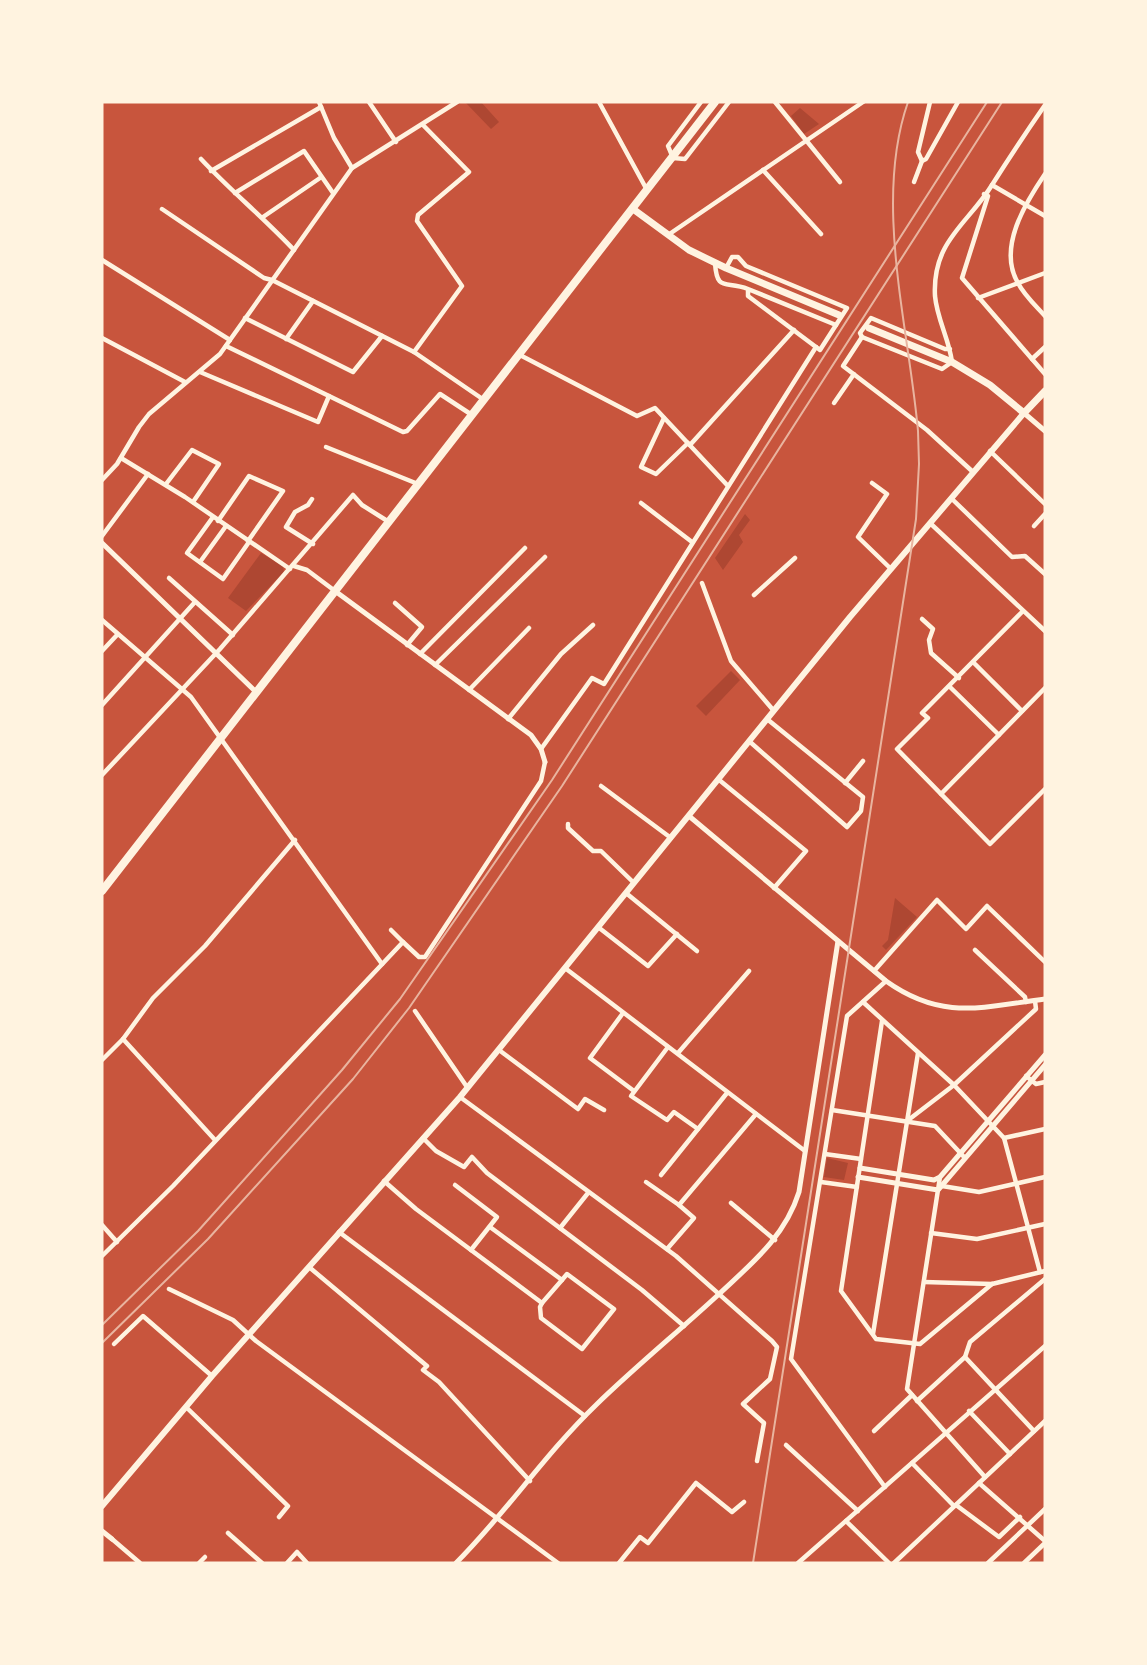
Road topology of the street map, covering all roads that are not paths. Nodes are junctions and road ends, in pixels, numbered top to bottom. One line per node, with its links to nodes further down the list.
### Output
1 (369, 102): 17 (street)
2 (445, 102): 14 (street)
3 (457, 102): 14 (street)
4 (599, 102): 29 (street)
5 (701, 102): 18 (street)
6 (715, 102): 18 (highway)
7 (729, 102): 18 (street)
8 (775, 102): 16 (street)
9 (863, 102): 16 (street)
10 (930, 102): 20 (street)
11 (956, 103): 20 (street)
12 (320, 104): 21 (street); 22 (street)
13 (1045, 105): 28 (street)
14 (450, 107): 15 (street)
15 (423, 125): 17 (street); 65 (street)
16 (807, 140): 23 (street); 26 (street)
17 (396, 142): 21 (street)
18 (673, 158): 29 (highway)
19 (201, 159): 22 (street)
20 (921, 161): 27 (street)
21 (352, 168): 31 (street)
22 (211, 171): 30 (street)
23 (763, 171): 38 (street); 39 (street)
24 (1045, 174): 33 (street)
25 (320, 178): 30 (street); 31 (street); 37 (street)
26 (840, 182)
27 (914, 182)
28 (992, 185): 32 (street); 33 (street)
29 (647, 190): 34 (highway)
30 (235, 193): 37 (street)
31 (333, 193): 40 (street)
32 (984, 194): 48 (street); 64 (street)
33 (1025, 203): 36 (street); 46 (street)
34 (633, 208): 39 (main road); 66 (highway)
35 (162, 209): 45 (street)
36 (1045, 216)
37 (263, 217): 40 (street)
38 (820, 234)
39 (668, 235): 42 (main road)
40 (294, 250): 45 (street)
41 (102, 260): 60 (street)
42 (715, 263): 43 (main road); 47 (street)
43 (726, 268): 50 (main road); 53 (street)
44 (1045, 273): 46 (street)
45 (272, 280): 49 (street); 52 (street)
46 (1017, 283): 48 (street); 51 (street)
47 (748, 289): 53 (street); 55 (street)
48 (978, 298): 67 (street)
49 (313, 301): 56 (street); 59 (street)
50 (839, 315)
51 (1045, 316)
52 (245, 318): 59 (street); 60 (street)
53 (836, 325): 62 (street)
54 (868, 328): 68 (main road)
55 (794, 330): 62 (street); 81 (street)
56 (382, 336): 59 (street); 65 (street)
57 (862, 337): 64 (street); 68 (street); 70 (street)
58 (102, 338): 72 (street)
59 (286, 339)
60 (230, 340): 61 (street)
61 (226, 346): 69 (street); 74 (street)
62 (816, 347): 91 (street)
63 (1045, 347): 67 (street)
64 (950, 349): 68 (street)
65 (414, 352): 75 (street)
66 (518, 354): 75 (highway); 79 (street)
67 (1032, 359): 71 (street)
68 (952, 362): 77 (main road)
69 (200, 372): 72 (street); 74 (street)
70 (854, 374): 76 (street); 85 (street)
71 (1045, 374)
72 (185, 382): 84 (street)
73 (1045, 390): 77 (main road)
74 (329, 396): 78 (street)
75 (484, 400): 78 (highway)
76 (834, 403)
77 (1024, 413): 80 (street); 83 (main road)
78 (472, 415): 90 (highway)
79 (664, 418): 81 (street); 81 (street)
80 (1045, 431)
81 (689, 444): 91 (street)
82 (326, 447): 90 (street)
83 (990, 451): 85 (main road); 96 (street)
84 (121, 458): 86 (street); 87 (street)
85 (973, 472): 92 (main road)
86 (148, 474): 89 (street); 104 (street)
87 (102, 480)
88 (872, 483): 114 (street)
89 (166, 484): 94 (street); 94 (street)
90 (418, 484): 100 (highway)
91 (728, 486): 106 (street)
92 (951, 498): 101 (main road); 115 (street)
93 (312, 499): 108 (street)
94 (193, 502): 98 (street)
95 (640, 503): 106 (street)
96 (1045, 504)
97 (1045, 514): 103 (street)
98 (213, 517): 99 (street); 112 (street)
99 (218, 521): 102 (street); 105 (street)
100 (389, 522): 108 (street); 118 (highway)
101 (930, 523): 114 (main road); 122 (street)
102 (226, 526): 105 (street); 112 (street)
103 (1034, 526)
104 (102, 536)
105 (249, 542): 112 (street); 113 (street)
106 (692, 542): 152 (street)
107 (102, 543): 125 (street)
108 (313, 544): 113 (street)
109 (525, 548): 134 (street)
110 (545, 557): 137 (street)
111 (795, 558): 119 (street)
112 (200, 562)
113 (292, 567): 118 (street); 130 (street)
114 (890, 568): 145 (main road)
115 (1045, 574)
116 (168, 578): 120 (street)
117 (702, 583): 145 (street)
118 (335, 591): 131 (street); 143 (highway)
119 (754, 595)
120 (195, 602): 125 (street); 130 (street)
121 (395, 603): 131 (street)
122 (1023, 611): 128 (street); 136 (street)
123 (922, 619): 138 (street)
124 (102, 620): 129 (street)
125 (180, 621): 133 (street); 135 (street)
126 (593, 625): 147 (street)
127 (529, 628): 142 (street)
128 (1045, 631)
129 (117, 634): 132 (street); 135 (street)
130 (233, 635): 133 (street)
131 (407, 645): 134 (street)
132 (102, 651)
133 (215, 654): 141 (street); 143 (street)
134 (420, 654): 137 (street)
135 (143, 657): 141 (street); 144 (street)
136 (974, 663): 138 (street); 146 (street)
137 (435, 665): 142 (street)
138 (959, 678): 139 (street)
139 (950, 687): 149 (street); 160 (street)
140 (1045, 688): 146 (street)
141 (181, 689): 150 (street); 155 (street)
142 (469, 690): 147 (street)
143 (257, 693): 150 (highway)
144 (102, 705)
145 (774, 711): 148 (main road)
146 (1022, 711): 149 (street)
147 (508, 718): 152 (street)
148 (767, 719): 151 (main road); 157 (street)
149 (999, 735): 160 (street)
150 (221, 736): 164 (street); 167 (highway)
151 (749, 741): 156 (main road); 157 (street)
152 (541, 749): 154 (street)
153 (863, 761): 157 (street)
154 (545, 762): 173 (street)
155 (103, 771)
156 (718, 779): 161 (main road); 166 (street)
157 (845, 783)
158 (601, 786): 163 (street)
159 (1045, 789): 160 (street)
160 (941, 794)
161 (689, 816): 163 (main road); 166 (street)
162 (568, 824): 165 (street)
163 (671, 838): 165 (main road)
164 (295, 840): 177 (street); 189 (street)
165 (634, 883): 168 (main road)
166 (774, 888): 172 (street)
167 (102, 891)
168 (626, 893): 169 (main road); 171 (street)
169 (598, 927): 171 (street); 178 (main road)
170 (391, 930): 173 (street)
171 (677, 934): 175 (street)
172 (838, 941): 180 (street); 217 (street)
173 (403, 942): 177 (street)
174 (975, 950): 185 (street)
175 (697, 951)
176 (1045, 962): 180 (street)
177 (382, 964): 216 (street)
178 (565, 968): 187 (street); 191 (main road)
179 (749, 971): 192 (street)
180 (874, 971): 181 (street)
181 (886, 981): 184 (street); 185 (street)
182 (1045, 999): 183 (street)
183 (1035, 1000): 185 (street); 200 (street)
184 (863, 1002): 188 (street); 206 (street)
185 (1026, 1002)
186 (415, 1011): 201 (street)
187 (623, 1013): 190 (street); 202 (street)
188 (882, 1021): 193 (street); 208 (street)
189 (123, 1039): 195 (street); 216 (street)
190 (668, 1047): 192 (street); 202 (street)
191 (499, 1050): 201 (main road); 205 (street)
192 (678, 1053): 203 (street)
193 (918, 1053): 200 (street); 209 (street)
194 (1045, 1055): 197 (street)
195 (102, 1060)
196 (1045, 1065): 198 (street)
197 (1026, 1076): 198 (street); 210 (street)
198 (1032, 1080): 199 (street); 211 (street)
199 (1045, 1082)
200 (954, 1085): 209 (street); 210 (street)
201 (467, 1087): 204 (main road)
202 (634, 1091): 212 (street)
203 (727, 1093): 207 (street); 212 (street)
204 (460, 1097): 214 (main road); 235 (street)
205 (604, 1110)
206 (832, 1110): 208 (street); 218 (street)
207 (756, 1114): 217 (street); 237 (street)
208 (868, 1115): 209 (street); 220 (street)
209 (907, 1121): 219 (street); 222 (street)
210 (988, 1121): 211 (street); 219 (street)
211 (992, 1126): 215 (street); 219 (street)
212 (698, 1129): 223 (street)
213 (1045, 1129): 215 (street)
214 (423, 1138): 227 (main road); 241 (street)
215 (1004, 1138): 230 (street)
216 (215, 1140): 246 (street)
217 (805, 1151): 245 (street)
218 (825, 1154): 220 (street); 229 (street)
219 (963, 1156): 225 (street); 234 (street)
220 (861, 1159): 221 (street)
221 (860, 1168): 222 (street); 224 (street)
222 (899, 1174): 225 (street); 231 (street)
223 (662, 1175)
224 (858, 1177): 231 (street); 233 (street)
225 (940, 1177): 234 (street)
226 (1045, 1177): 230 (street)
227 (384, 1181): 243 (main road); 248 (street)
228 (646, 1182): 237 (street)
229 (821, 1182): 233 (street); 284 (street)
230 (1016, 1183): 234 (street); 242 (street)
231 (897, 1184): 234 (street); 261 (street)
232 (455, 1185): 240 (street)
233 (857, 1187): 261 (street)
234 (940, 1188): 244 (street)
235 (588, 1193): 241 (street); 247 (street)
236 (731, 1203): 245 (street)
237 (679, 1205): 247 (street)
238 (1045, 1224): 242 (street)
239 (102, 1225): 246 (street)
240 (490, 1227): 248 (street); 253 (street)
241 (560, 1228): 259 (street)
242 (1028, 1228): 244 (street); 251 (street)
243 (339, 1232): 250 (main road); 272 (street)
244 (931, 1233): 254 (street)
245 (775, 1240): 257 (street)
246 (117, 1242): 249 (street)
247 (667, 1249): 257 (street)
248 (471, 1250): 258 (street)
249 (102, 1256)
250 (309, 1267): 260 (main road); 282 (street)
251 (1042, 1272): 255 (street)
252 (1045, 1279): 265 (street)
253 (562, 1280): 258 (street); 258 (street)
254 (924, 1282): 255 (street); 262 (street)
255 (992, 1284): 262 (street)
256 (170, 1289): 260 (street)
257 (718, 1294): 259 (street); 279 (street)
258 (542, 1303)
259 (684, 1326): 272 (street)
260 (249, 1334): 266 (main road); 292 (street)
261 (873, 1334): 262 (street)
262 (914, 1343): 268 (street)
263 (114, 1344): 266 (street)
264 (1045, 1346): 267 (street)
265 (965, 1357): 267 (street); 269 (street)
266 (212, 1376): 270 (main road)
267 (995, 1389): 271 (street); 275 (street)
268 (912, 1395): 269 (street); 274 (street)
269 (917, 1401): 276 (street)
270 (186, 1407): 287 (main road); 290 (street)
271 (969, 1411): 276 (street); 278 (street)
272 (585, 1416): 282 (street)
273 (1045, 1421): 275 (street)
274 (874, 1431)
275 (1034, 1431): 278 (street)
276 (944, 1434): 280 (street); 281 (street)
277 (786, 1445): 289 (street)
278 (1010, 1454): 281 (street)
279 (757, 1461)
280 (912, 1462): 284 (street); 286 (street)
281 (985, 1477): 283 (street)
282 (530, 1481): 292 (street)
283 (979, 1483): 286 (street); 291 (street)
284 (885, 1487): 289 (street)
285 (744, 1502): 307 (street)
286 (955, 1505): 291 (street); 310 (street)
287 (102, 1506)
288 (1045, 1509): 294 (street)
289 (858, 1511): 293 (street)
290 (279, 1517)
291 (1020, 1517): 294 (street)
292 (498, 1519): 305 (street); 306 (street)
293 (846, 1521): 308 (street); 309 (street)
294 (1029, 1525): 298 (street); 311 (street)
295 (102, 1531): 297 (street)
296 (228, 1533): 302 (street)
297 (112, 1539): 300 (street)
298 (1045, 1542): 312 (street)
299 (205, 1557): 301 (street)
300 (140, 1563)
301 (199, 1563)
302 (261, 1563)
303 (287, 1563): 304 (street)
304 (307, 1563)
305 (456, 1563)
306 (558, 1563)
307 (619, 1563)
308 (798, 1563)
309 (889, 1563)
310 (894, 1563)
311 (988, 1563)
312 (1024, 1563)

